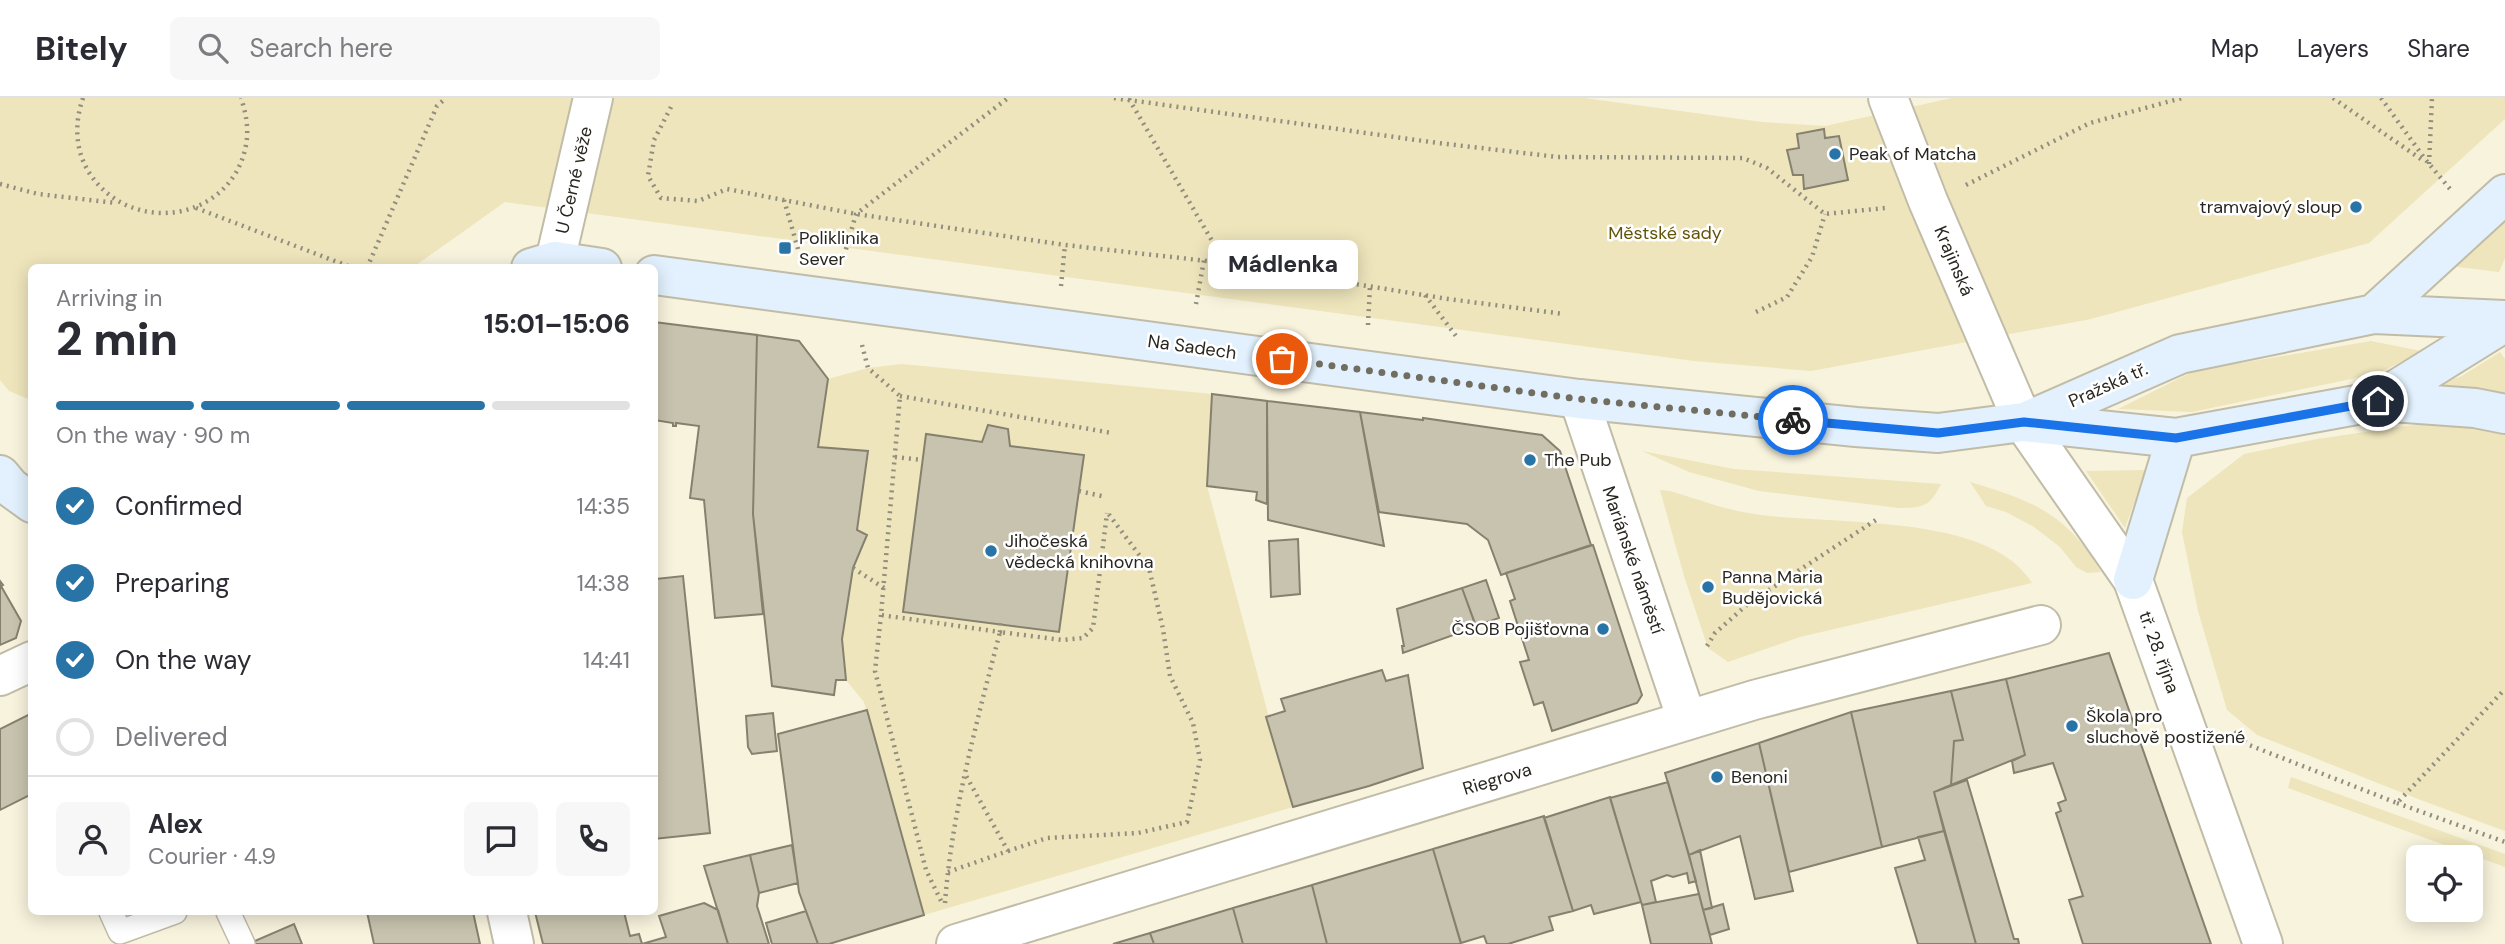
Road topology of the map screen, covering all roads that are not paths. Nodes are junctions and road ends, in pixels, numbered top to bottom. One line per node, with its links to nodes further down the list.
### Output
1 (593, 98): 4 (street, U Černé věže)
2 (1891, 107): 11 (street, Krajinská)
3 (2505, 194): 6 (street)
4 (543, 264)
5 (658, 276): 8 (street, Na Sadech)
6 (2374, 314): 7 (street, Pražská tř.); 11 (street, Pražská tř.)
7 (2505, 321): 9 (street)
8 (1579, 399): 11 (street, Na Sadech); 19 (street, Mariánské náměstí)
9 (2378, 401): 10 (street); 12 (street, Pražská tř.)
10 (2505, 414)
11 (2024, 422): 12 (street, Pražská tř.); 15 (street, tř. 28. října)
12 (2176, 438): 15 (street)
13 (0, 475): 14 (street)
14 (28, 500)
15 (2133, 580): 27 (street, tř. 28. října)
16 (2041, 625): 19 (street, Riegrova)
17 (28, 663): 18 (street)
18 (0, 676)
19 (1681, 703): 26 (street, Riegrova)
20 (112, 915): 21 (lane)
21 (168, 915)
22 (229, 915): 24 (lane)
23 (508, 915): 25 (street)
24 (243, 944)
25 (514, 944)
26 (956, 944)
27 (2263, 944)

